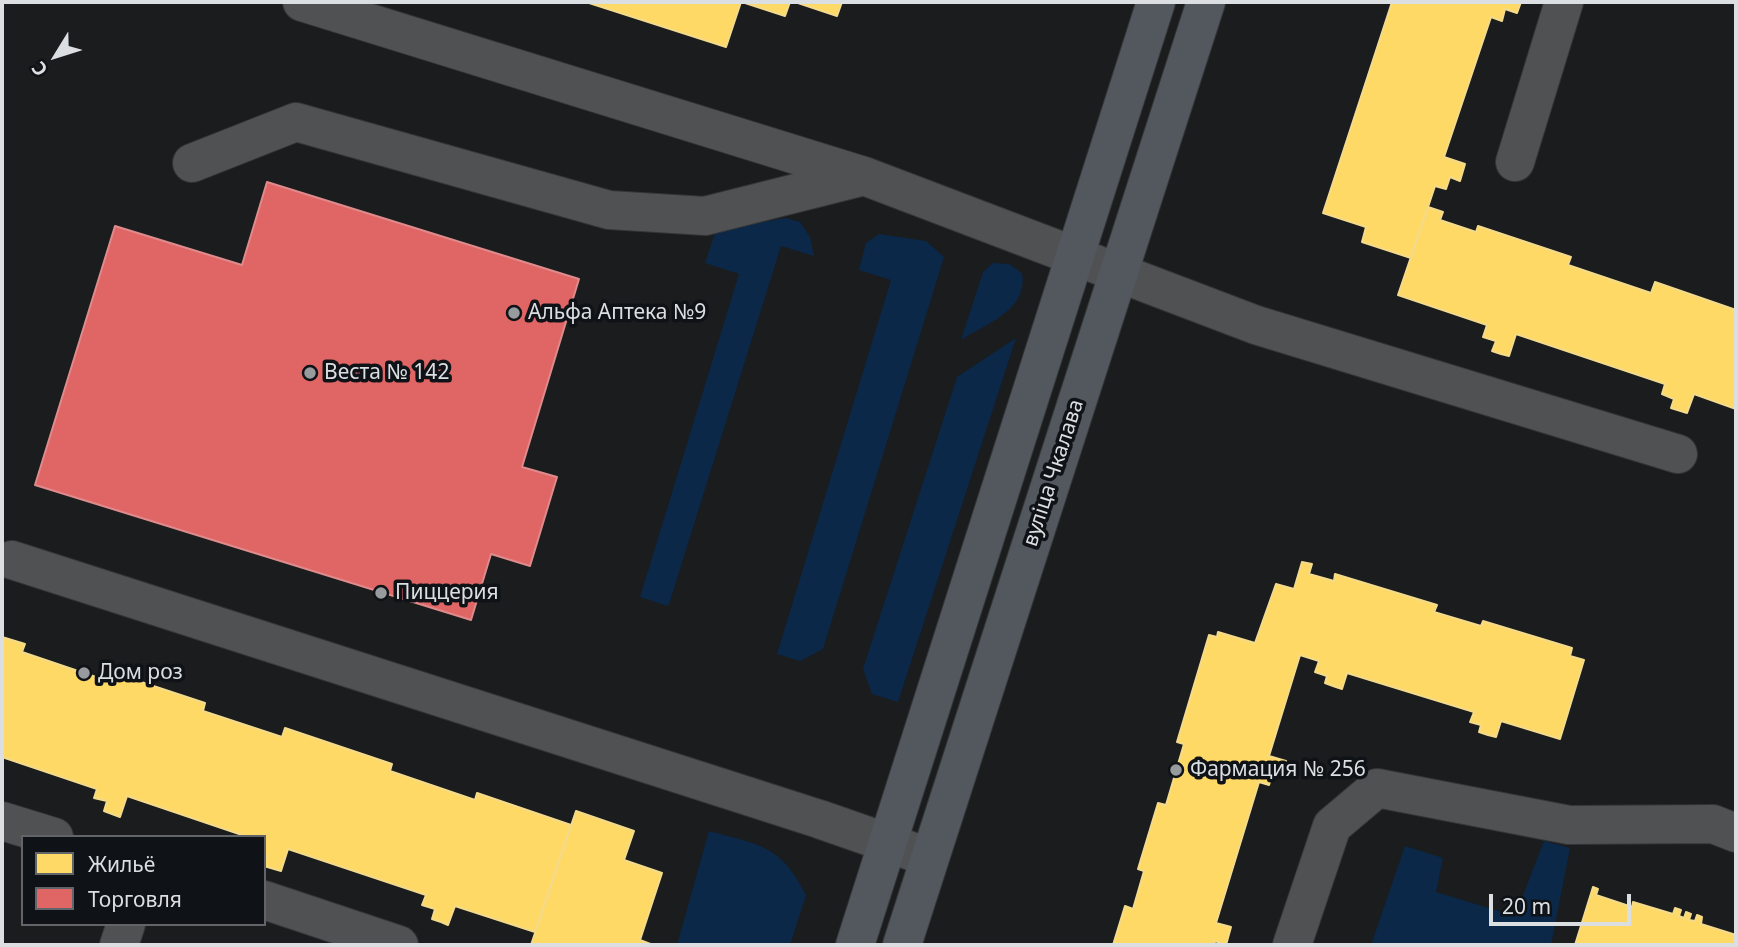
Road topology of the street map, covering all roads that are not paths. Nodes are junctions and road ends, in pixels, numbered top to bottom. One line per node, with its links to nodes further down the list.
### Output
1 (302, 2): 7 (street)
2 (1156, 2): 8 (main road)
3 (1206, 2): 9 (main road, вуліца Чкалава)
4 (1564, 2): 5 (street)
5 (1515, 162)
6 (192, 163): 7 (street)
7 (864, 176): 8 (street)
8 (1074, 256): 9 (street); 15 (main road)
9 (1121, 274): 10 (street); 16 (main road, вуліца Чкалава)
10 (1678, 454)
11 (12, 560): 15 (street)
12 (2, 821): 14 (street)
13 (1736, 833): 23 (street)
14 (48, 835)
15 (888, 842): 16 (street); 21 (main road)
16 (928, 858): 22 (main road, вуліца Чкалава)
17 (266, 902): 20 (street)
18 (125, 926): 19 (street)
19 (119, 945)
20 (399, 945)
21 (855, 945)
22 (902, 945)
23 (1292, 945)

